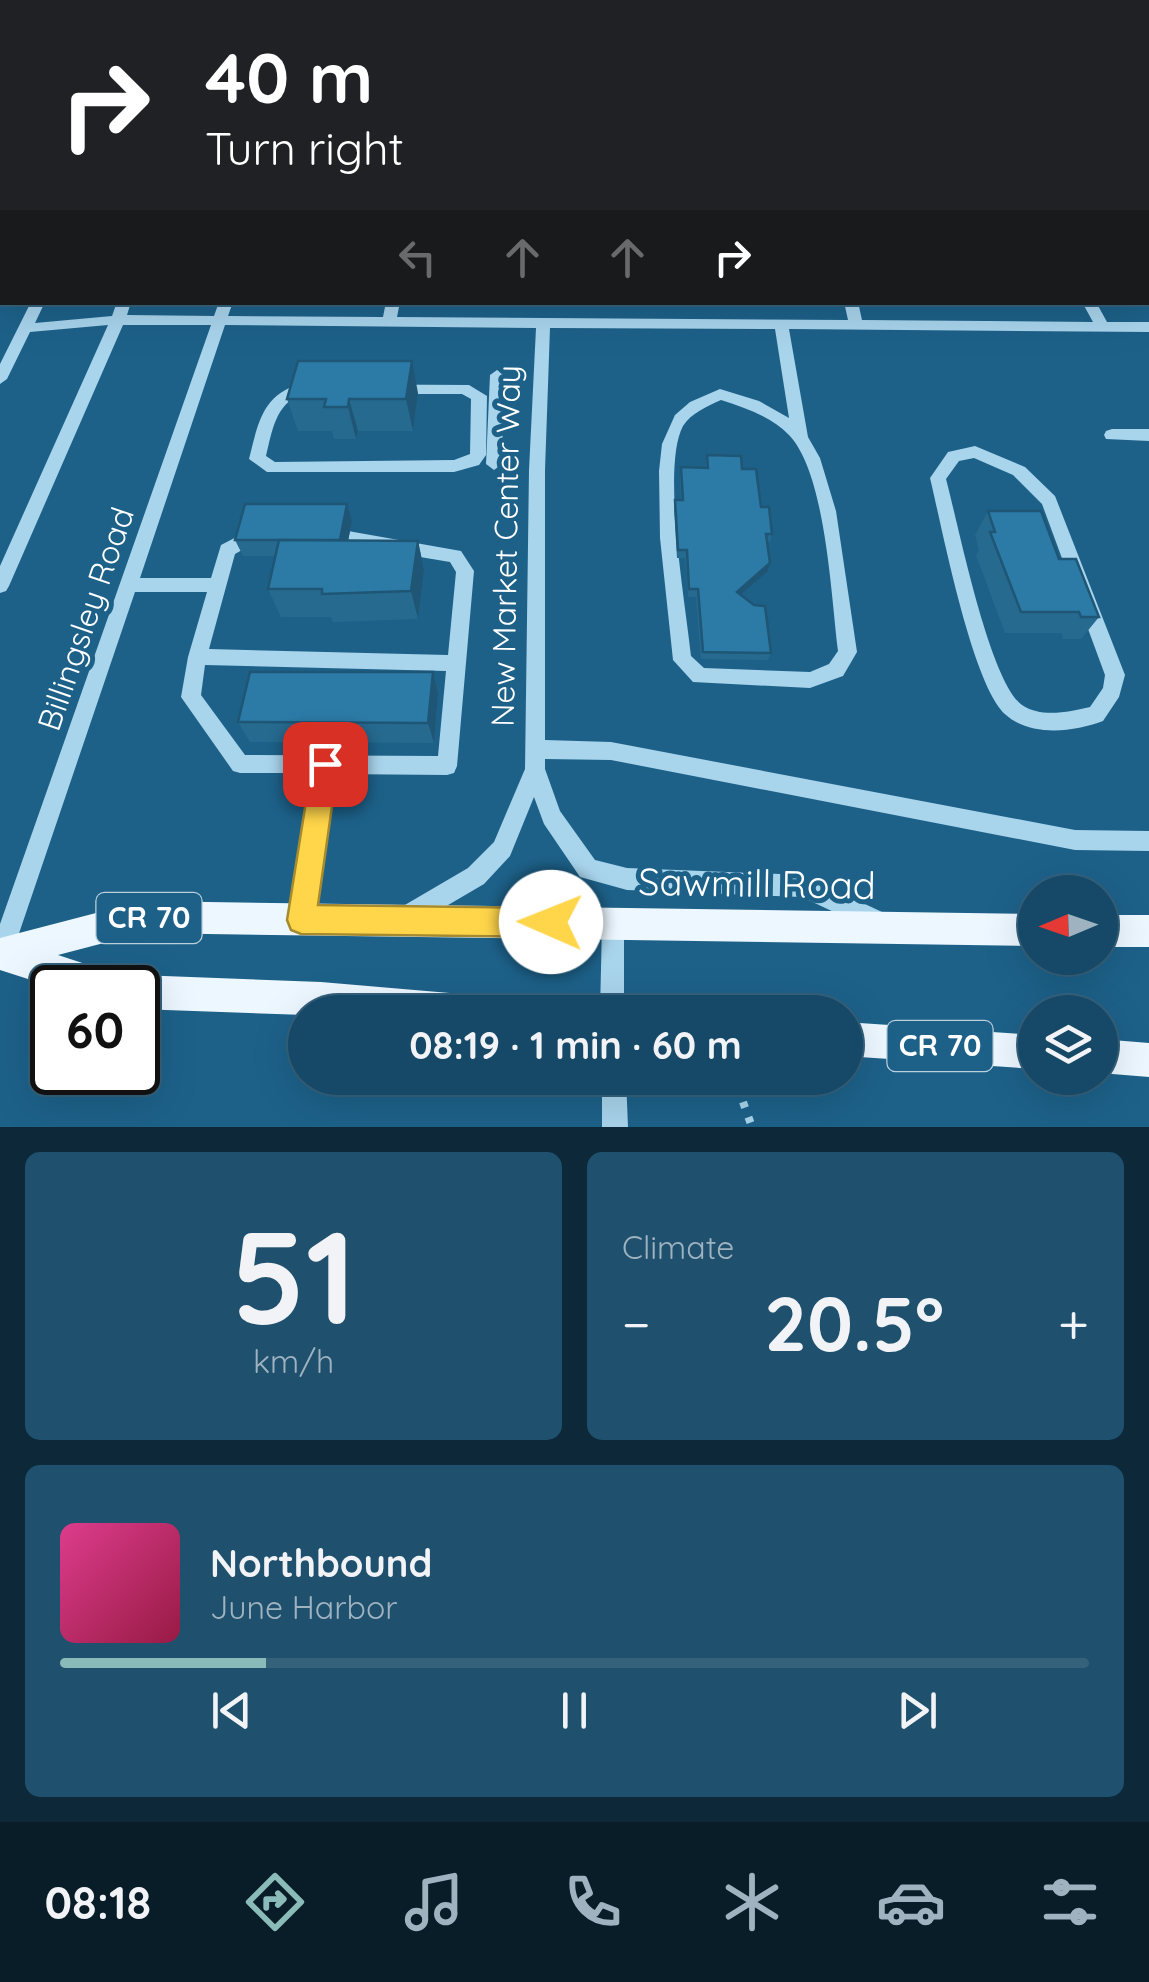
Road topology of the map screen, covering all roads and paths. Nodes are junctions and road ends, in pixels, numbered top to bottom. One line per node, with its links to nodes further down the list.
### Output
1 (37, 305): 14 (street)
2 (123, 305): 7 (street)
3 (225, 305): 8 (street, Billingsley Road)
4 (392, 305): 9 (street)
5 (852, 305): 12 (street)
6 (1091, 305): 13 (street)
7 (118, 320): 8 (street, New Market Center Way); 14 (street, New Market Center Way); 27 (street)
8 (219, 323): 9 (street, New Market Center Way); 26 (street, Billingsley Road)
9 (389, 324): 10 (street, New Market Center Way)
10 (543, 324): 11 (street, New Market Center Way); 32 (street, New Market Center Way)
11 (781, 326): 12 (street, New Market Center Way); 22 (street)
12 (856, 326): 13 (street, New Market Center Way)
13 (1103, 327): 15 (street, New Market Center Way)
14 (26, 328): 17 (street)
15 (1149, 328)
16 (497, 375): 18 (street)
17 (0, 379)
18 (498, 394): 19 (street); 23 (street)
19 (480, 396): 19 (street)
20 (1112, 435): 21 (street)
21 (1149, 435)
22 (800, 438): 22 (street)
23 (494, 464)
24 (248, 538): 28 (street)
25 (348, 538): 30 (street)
26 (129, 584): 28 (street); 42 (street, Billingsley Road)
27 (0, 586)
28 (218, 586): 29 (street)
29 (197, 657): 30 (street); 33 (street)
30 (457, 663): 33 (street)
31 (1115, 675): 31 (street)
32 (534, 759): 34 (street); 36 (street, New Market Center Way); 38 (street, New Market Center Way)
33 (325, 764): 35 (street)
34 (1149, 841)
35 (301, 920): 36 (main road, Sawmill Road / CR 70); 42 (main road, Sawmill Road / CR 70)
36 (400, 921): 37 (main road, Sawmill Road / CR 70)
37 (613, 924): 38 (main road, Sawmill Road / CR 70); 45 (street)
38 (892, 929): 39 (main road, Sawmill Road / CR 70)
39 (1018, 930)
40 (1118, 930): 41 (main road)
41 (1149, 931)
42 (1, 954): 43 (main road, CR 70)
43 (36, 965)
44 (160, 993): 46 (main road)
45 (612, 995)
46 (288, 998)
47 (863, 1041): 48 (main road, CR 70)
48 (1018, 1051)
49 (1118, 1057): 50 (main road)
50 (1149, 1060)
51 (614, 1095): 53 (street)
52 (743, 1102): 54 (path)
53 (615, 1127)
54 (752, 1127)

